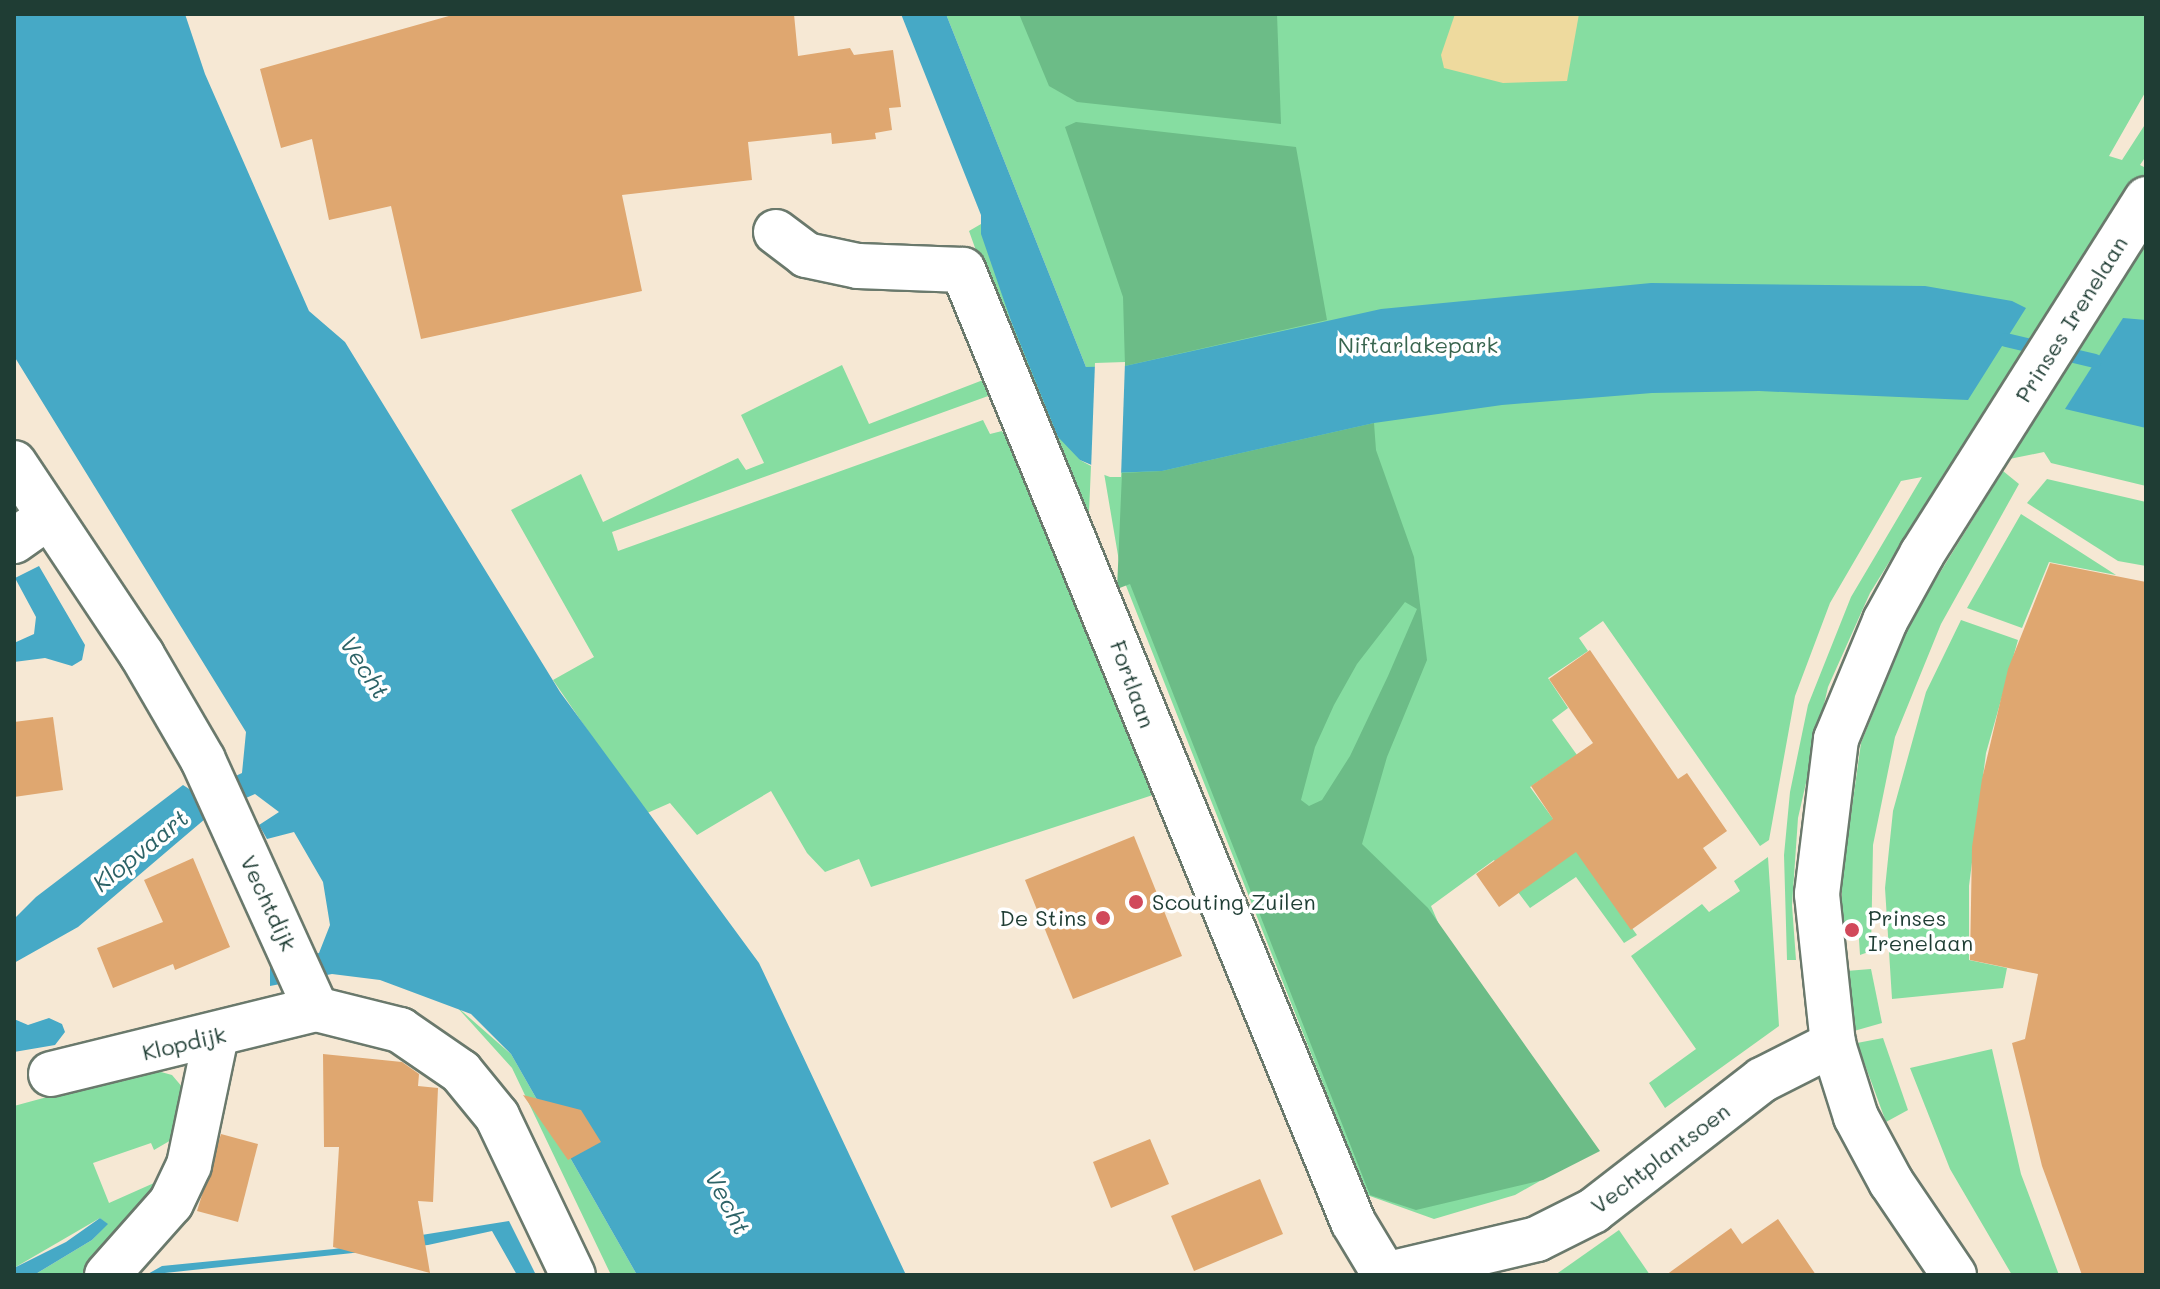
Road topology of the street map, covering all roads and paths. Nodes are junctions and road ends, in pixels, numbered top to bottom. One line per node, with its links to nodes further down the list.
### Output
1 (2146, 199): 7 (street, Prinses Irenelaan)
2 (776, 232): 11 (street, Fortlaan)
3 (14, 463): 4 (street, Vechtdijk)
4 (31, 529): 5 (street, Vechtdijk)
5 (316, 1009): 6 (street, Klopdijk); 10 (street)
6 (216, 1036): 8 (street, Klopdijk); 9 (street)
7 (1833, 1044): 11 (street, Vechtplantsoen); 12 (street, Prinses Irenelaan)
8 (51, 1074)
9 (107, 1275)
10 (573, 1275)
11 (1385, 1275)
12 (1954, 1275)

